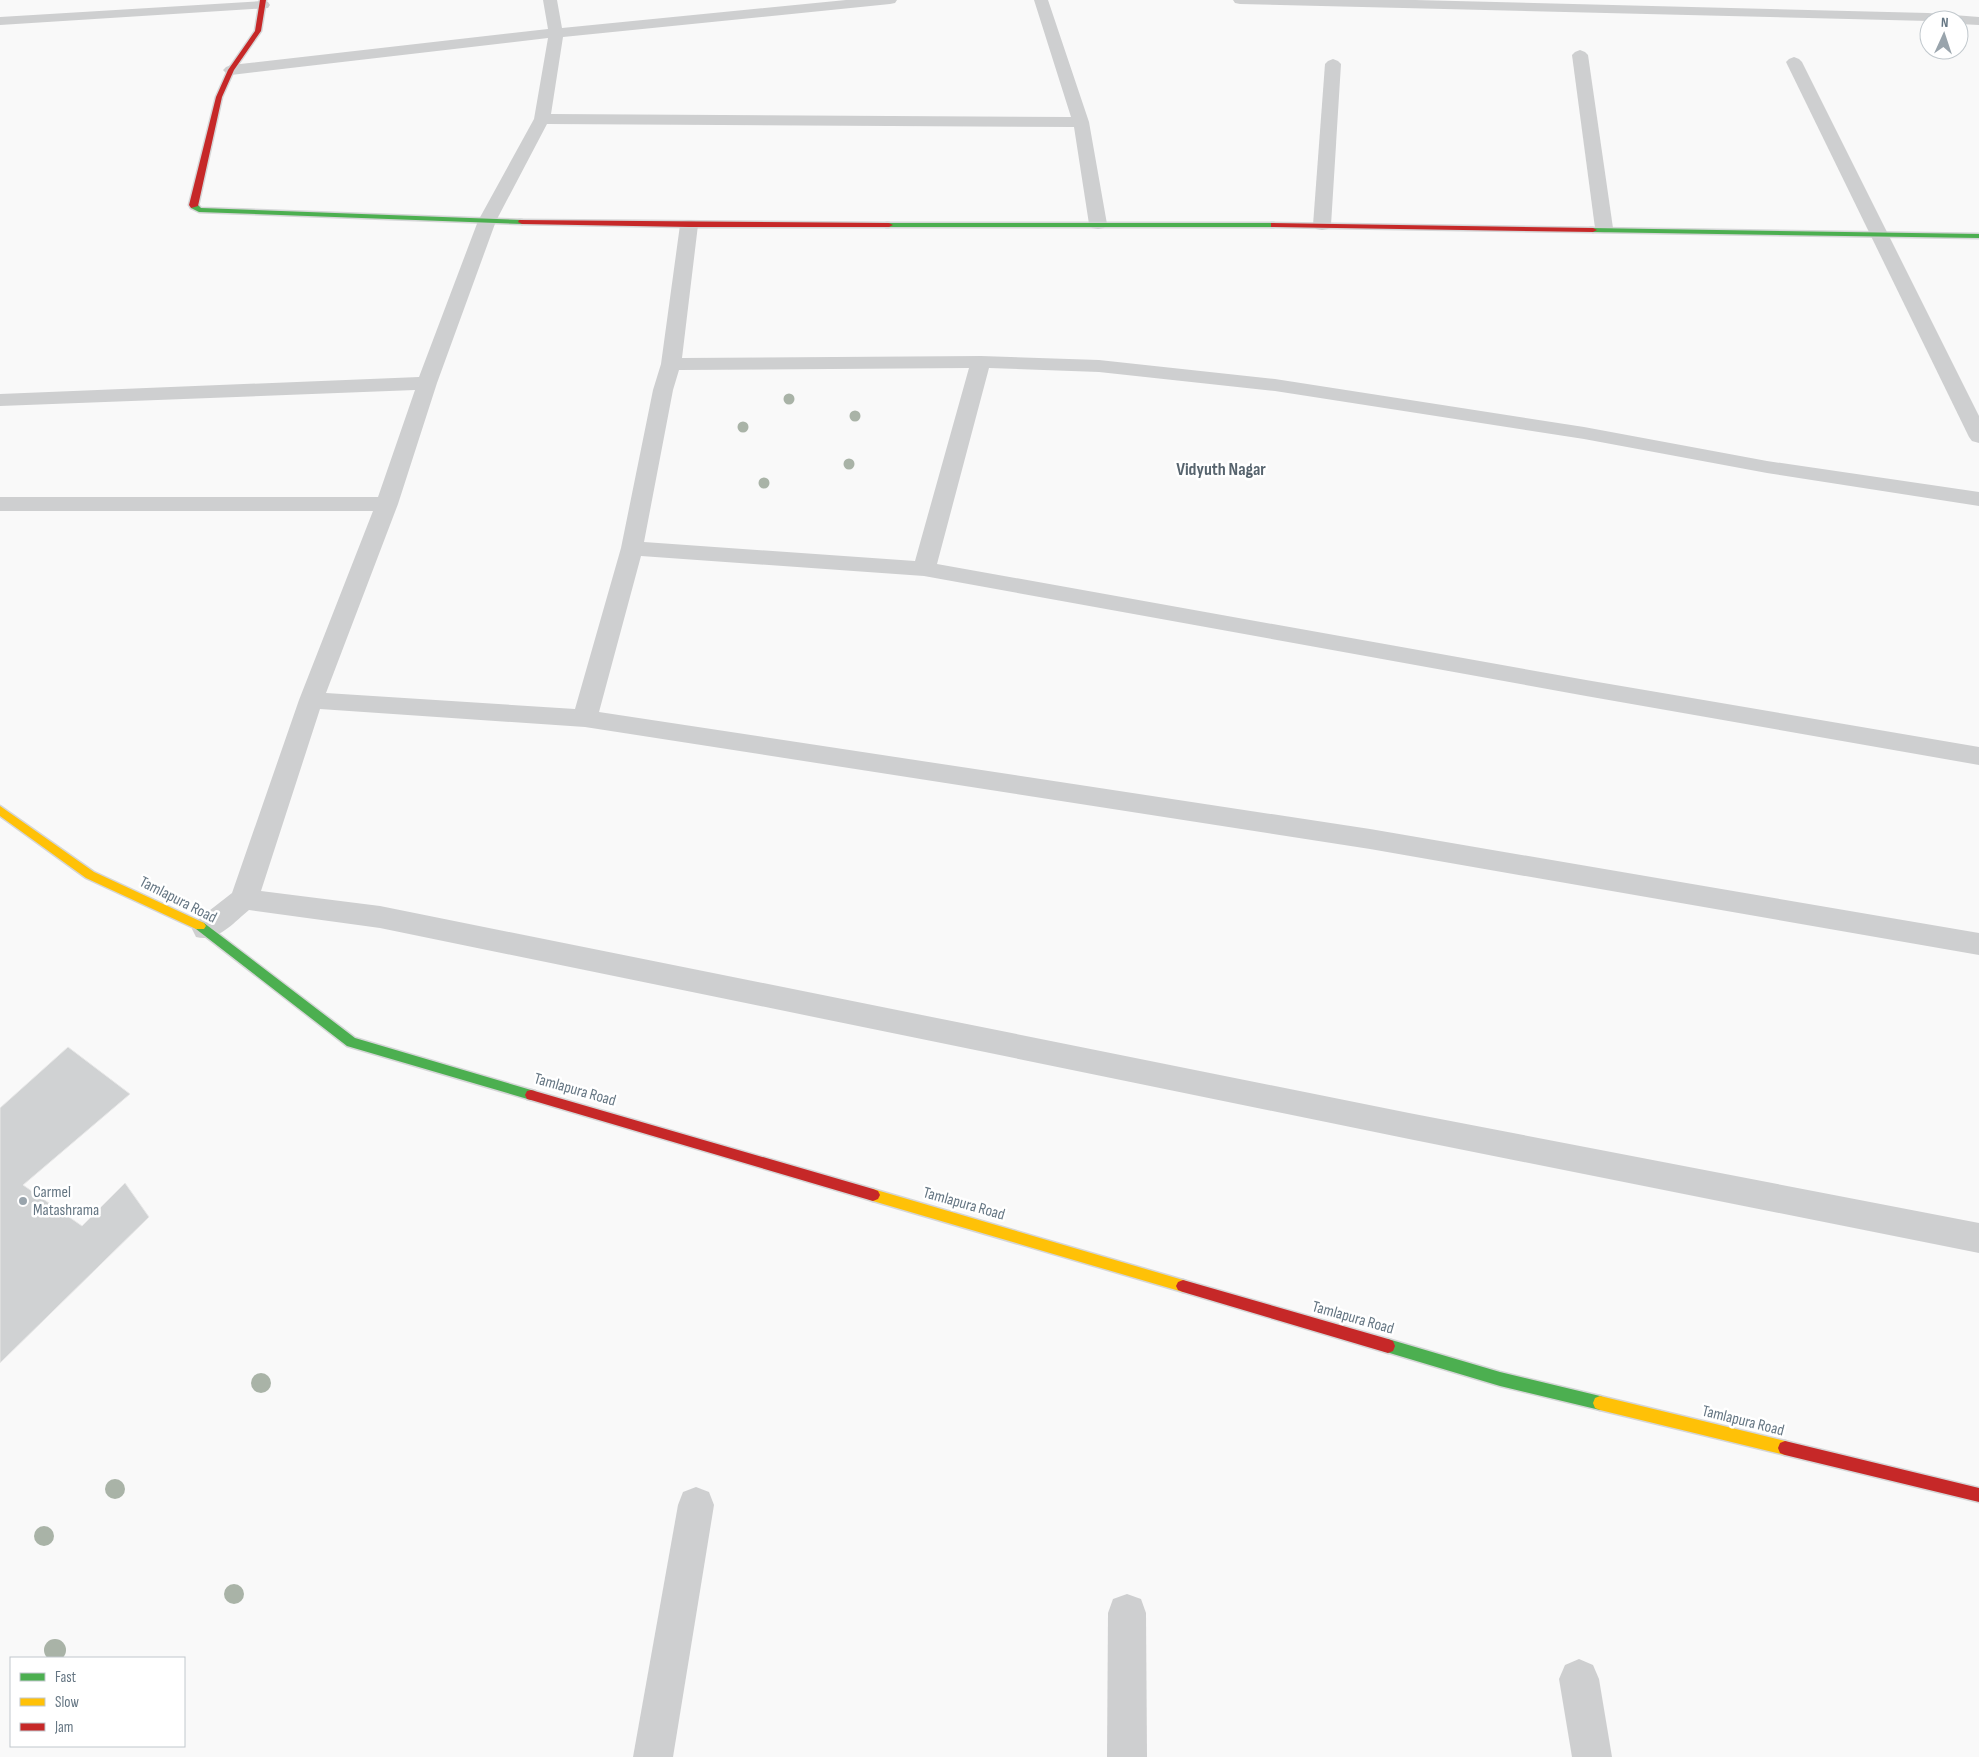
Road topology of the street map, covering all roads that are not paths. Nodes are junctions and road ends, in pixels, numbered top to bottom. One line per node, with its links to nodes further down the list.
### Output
1 (550, 0): 8 (street)
2 (890, 0): 8 (street)
3 (1041, 0): 14 (street)
4 (1240, 0): 7 (street)
5 (263, 3): 6 (street); 12 (street)
6 (0, 21)
7 (1979, 21)
8 (556, 33): 12 (street); 13 (street)
9 (1580, 55): 19 (street)
10 (1794, 62): 20 (street)
11 (1333, 64): 17 (street)
12 (231, 70): 15 (street)
13 (542, 119): 14 (street); 15 (street)
14 (1081, 122): 16 (street)
15 (487, 221): 18 (street); 24 (street)
16 (1098, 224): 17 (street); 18 (street)
17 (1322, 224): 19 (street)
18 (689, 225): 23 (street)
19 (1604, 228): 20 (street)
20 (1879, 233): 21 (street); 26 (street)
21 (1979, 236)
22 (981, 362): 23 (street); 27 (street); 31 (street)
23 (671, 364): 30 (street)
24 (426, 383): 25 (street); 29 (street)
25 (0, 400)
26 (1979, 436)
27 (1979, 499)
28 (0, 504): 29 (street)
29 (387, 504): 32 (street)
30 (632, 548): 31 (street); 33 (street)
31 (924, 569): 34 (street)
32 (311, 700): 33 (street); 36 (street)
33 (585, 718): 38 (street)
34 (1979, 756)
35 (0, 810): 37 (street, Tamlapura Road)
36 (244, 899): 37 (street); 39 (street)
37 (206, 929): 40 (street, Tamlapura Road)
38 (1979, 944)
39 (1979, 1238)
40 (1979, 1495)
41 (696, 1505): 44 (street)
42 (1127, 1613): 45 (street)
43 (1579, 1679): 46 (street)
44 (653, 1757)
45 (1127, 1757)
46 (1592, 1757)

